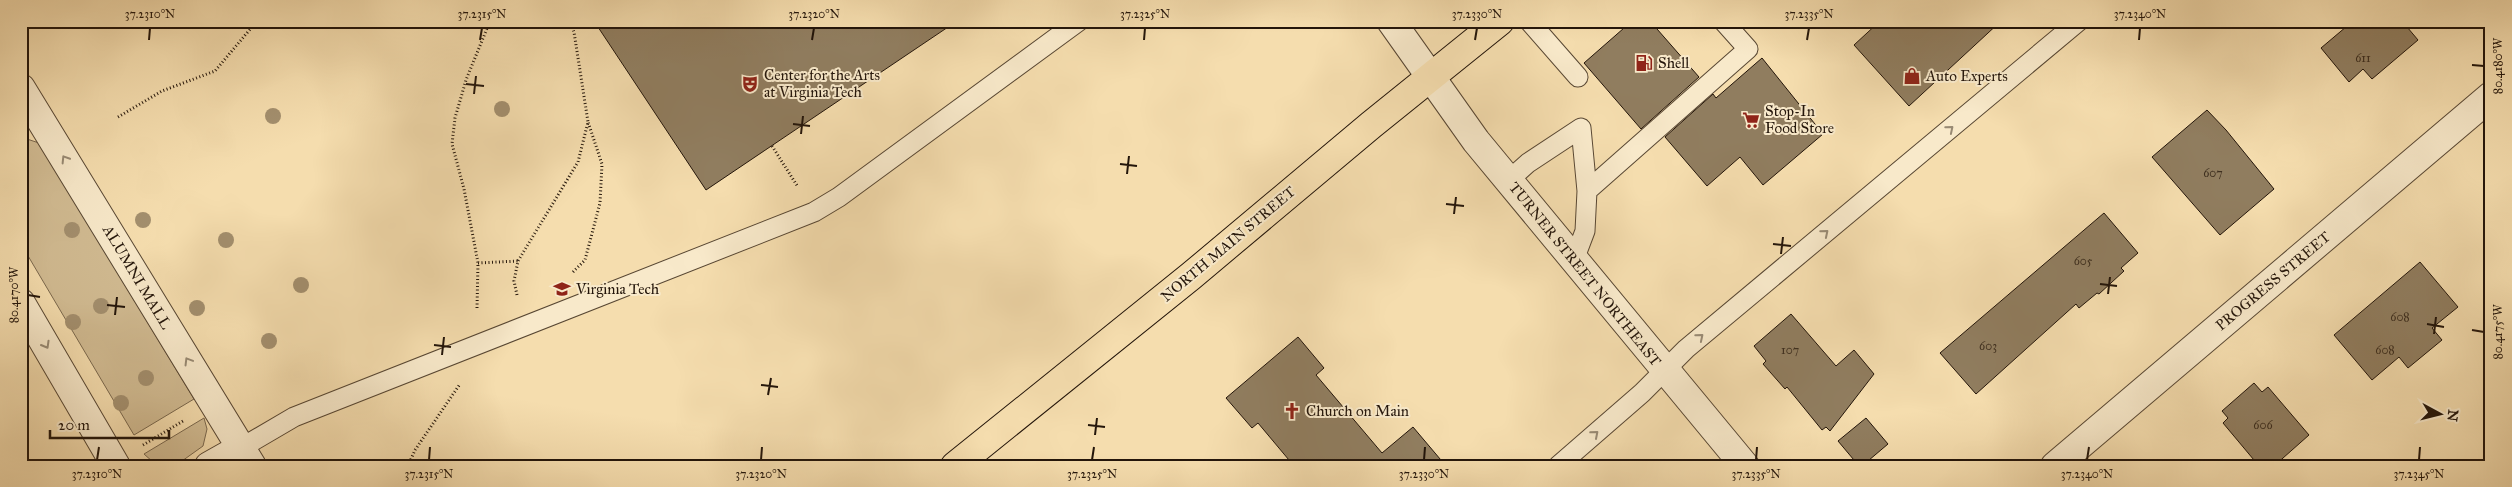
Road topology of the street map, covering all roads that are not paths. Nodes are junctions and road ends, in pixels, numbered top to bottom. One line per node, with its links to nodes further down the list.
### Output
1 (1079, 21): 16 (lane)
2 (1391, 21): 8 (street, TURNER STREET NORTHEAST)
3 (1500, 21): 8 (main road, NORTH MAIN STREET)
4 (1528, 21): 7 (lane)
5 (1723, 21): 12 (lane)
6 (2079, 21): 15 (lane, one-way to 6)
7 (1578, 77)
8 (1431, 78): 11 (street, TURNER STREET NORTHEAST); 19 (main road, NORTH MAIN STREET)
9 (23, 95): 16 (street, ALUMNI MALL, one-way to 9)
10 (2491, 96): 22 (street, PROGRESS STREET)
11 (1509, 180): 12 (lane); 13 (street, TURNER STREET NORTHEAST)
12 (1587, 191): 13 (lane)
13 (1574, 260): 15 (street, TURNER STREET NORTHEAST)
14 (21, 303): 17 (street, one-way to 17)
15 (1664, 370): 20 (lane, one-way to 15); 21 (street, TURNER STREET NORTHEAST)
16 (247, 457): 18 (street)
17 (126, 458)
18 (209, 466)
19 (955, 466)
20 (1558, 466)
21 (1745, 466)
22 (2055, 466)

